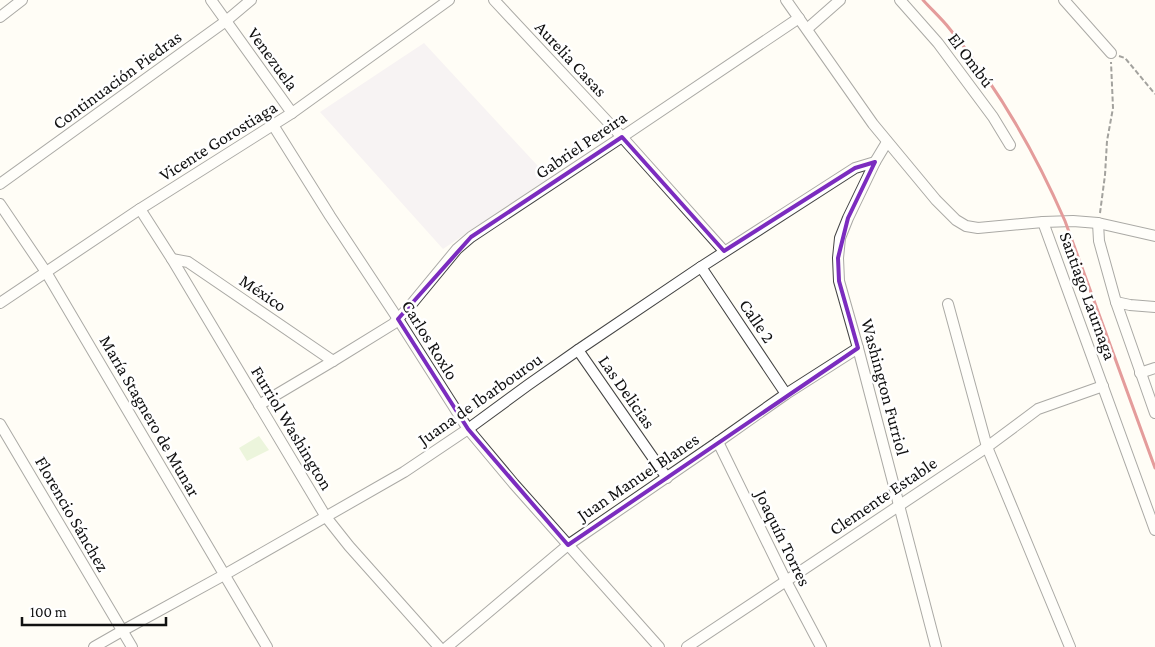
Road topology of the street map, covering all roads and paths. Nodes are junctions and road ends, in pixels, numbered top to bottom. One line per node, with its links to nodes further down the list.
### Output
1 (22, 0): 10 (street)
2 (211, 0): 12 (street, Venezuela)
3 (251, 0): 12 (street, Continuación Piedras)
4 (449, 0): 16 (street, Vicente Gorostiaga)
5 (494, 0): 18 (street, Aurelia Casas)
6 (786, 0): 11 (street, Santiago Laurnaga)
7 (840, 0): 13 (street)
8 (900, 0): 20 (street, El Ombú)
9 (1064, 0): 14 (street)
10 (0, 17)
11 (799, 18): 13 (street, Santiago Laurnaga); 18 (street, Gabriel Pereira)
12 (226, 21): 16 (street, Venezuela); 22 (street, Continuación Piedras)
13 (807, 29): 19 (street, Santiago Laurnaga)
14 (1111, 53): 15 (path); 26 (path)
15 (1155, 94)
16 (292, 113): 17 (street, Vicente Gorostiaga)
17 (273, 125): 24 (street, Vicente Gorostiaga); 36 (street, Carlos Roxlo)
18 (622, 137): 28 (street, Aurelia Casas); 36 (street, Gabriel Pereira)
19 (887, 142): 21 (street, Washington Furriol); 25 (street, Santiago Laurnaga)
20 (1010, 145)
21 (875, 162): 28 (street, Juana de Ibarbourou); 37 (street, Washington Furriol)
22 (0, 184)
23 (0, 204): 31 (street, María Stagnero de Munar)
24 (140, 209): 29 (street, Furriol Washington); 31 (street, Vicente Gorostiaga)
25 (1044, 222): 26 (street); 42 (street, Santiago Laurnaga)
26 (1098, 223): 27 (street); 32 (street)
27 (1155, 236)
28 (724, 251): 30 (street, Juana de Ibarbourou)
29 (172, 259): 39 (street, México); 44 (street, Furriol Washington)
30 (701, 266): 38 (street, Juana de Ibarbourou); 43 (street, Calle 2)
31 (46, 272): 33 (street, Vicente Gorostiaga); 55 (street, María Stagnero de Munar)
32 (1116, 302): 35 (street); 41 (street)
33 (0, 303)
34 (948, 304): 49 (street)
35 (1155, 307)
36 (398, 319): 39 (street, Gabriel Pereira); 47 (street, Carlos Roxlo)
37 (858, 348): 43 (street, Juan Manuel Blanes); 51 (street, Washington Furriol)
38 (578, 350): 47 (street, Juana de Ibarbourou); 50 (street, Las Delicias)
39 (333, 361): 44 (street, Gabriel Pereira)
40 (1155, 368): 41 (street)
41 (1140, 373): 45 (street)
42 (1103, 386): 49 (street, Clemente Estable); 53 (street, Santiago Laurnaga)
43 (786, 394): 48 (street, Juan Manuel Blanes)
44 (259, 405): 52 (street, Furriol Washington)
45 (1155, 413)
46 (0, 424): 57 (street, Florencio Sánchez)
47 (468, 429): 52 (street, Juana de Ibarbourou); 54 (street, Carlos Roxlo)
48 (718, 442): 50 (street, Juan Manuel Blanes); 56 (street, Joaquín Torres)
49 (988, 447): 51 (street, Clemente Estable); 67 (street)
50 (667, 478): 54 (street, Juan Manuel Blanes)
51 (900, 505): 56 (street, Clemente Estable); 66 (street, Washington Furriol)
52 (326, 517): 55 (street, Juana de Ibarbourou); 61 (street, Furriol Washington)
53 (1155, 530)
54 (568, 545): 62 (street, Juan Manuel Blanes); 63 (street, Carlos Roxlo)
55 (224, 574): 57 (street, Juana de Ibarbourou); 60 (street, María Stagnero de Munar)
56 (786, 581): 64 (street, Clemente Estable); 65 (street, Joaquín Torres)
57 (122, 630): 58 (street, Juana de Ibarbourou); 59 (street, Florencio Sánchez)
58 (94, 647)
59 (132, 647)
60 (267, 647)
61 (439, 647)
62 (447, 647)
63 (659, 647)
64 (687, 647)
65 (821, 647)
66 (936, 647)
67 (1070, 647)

